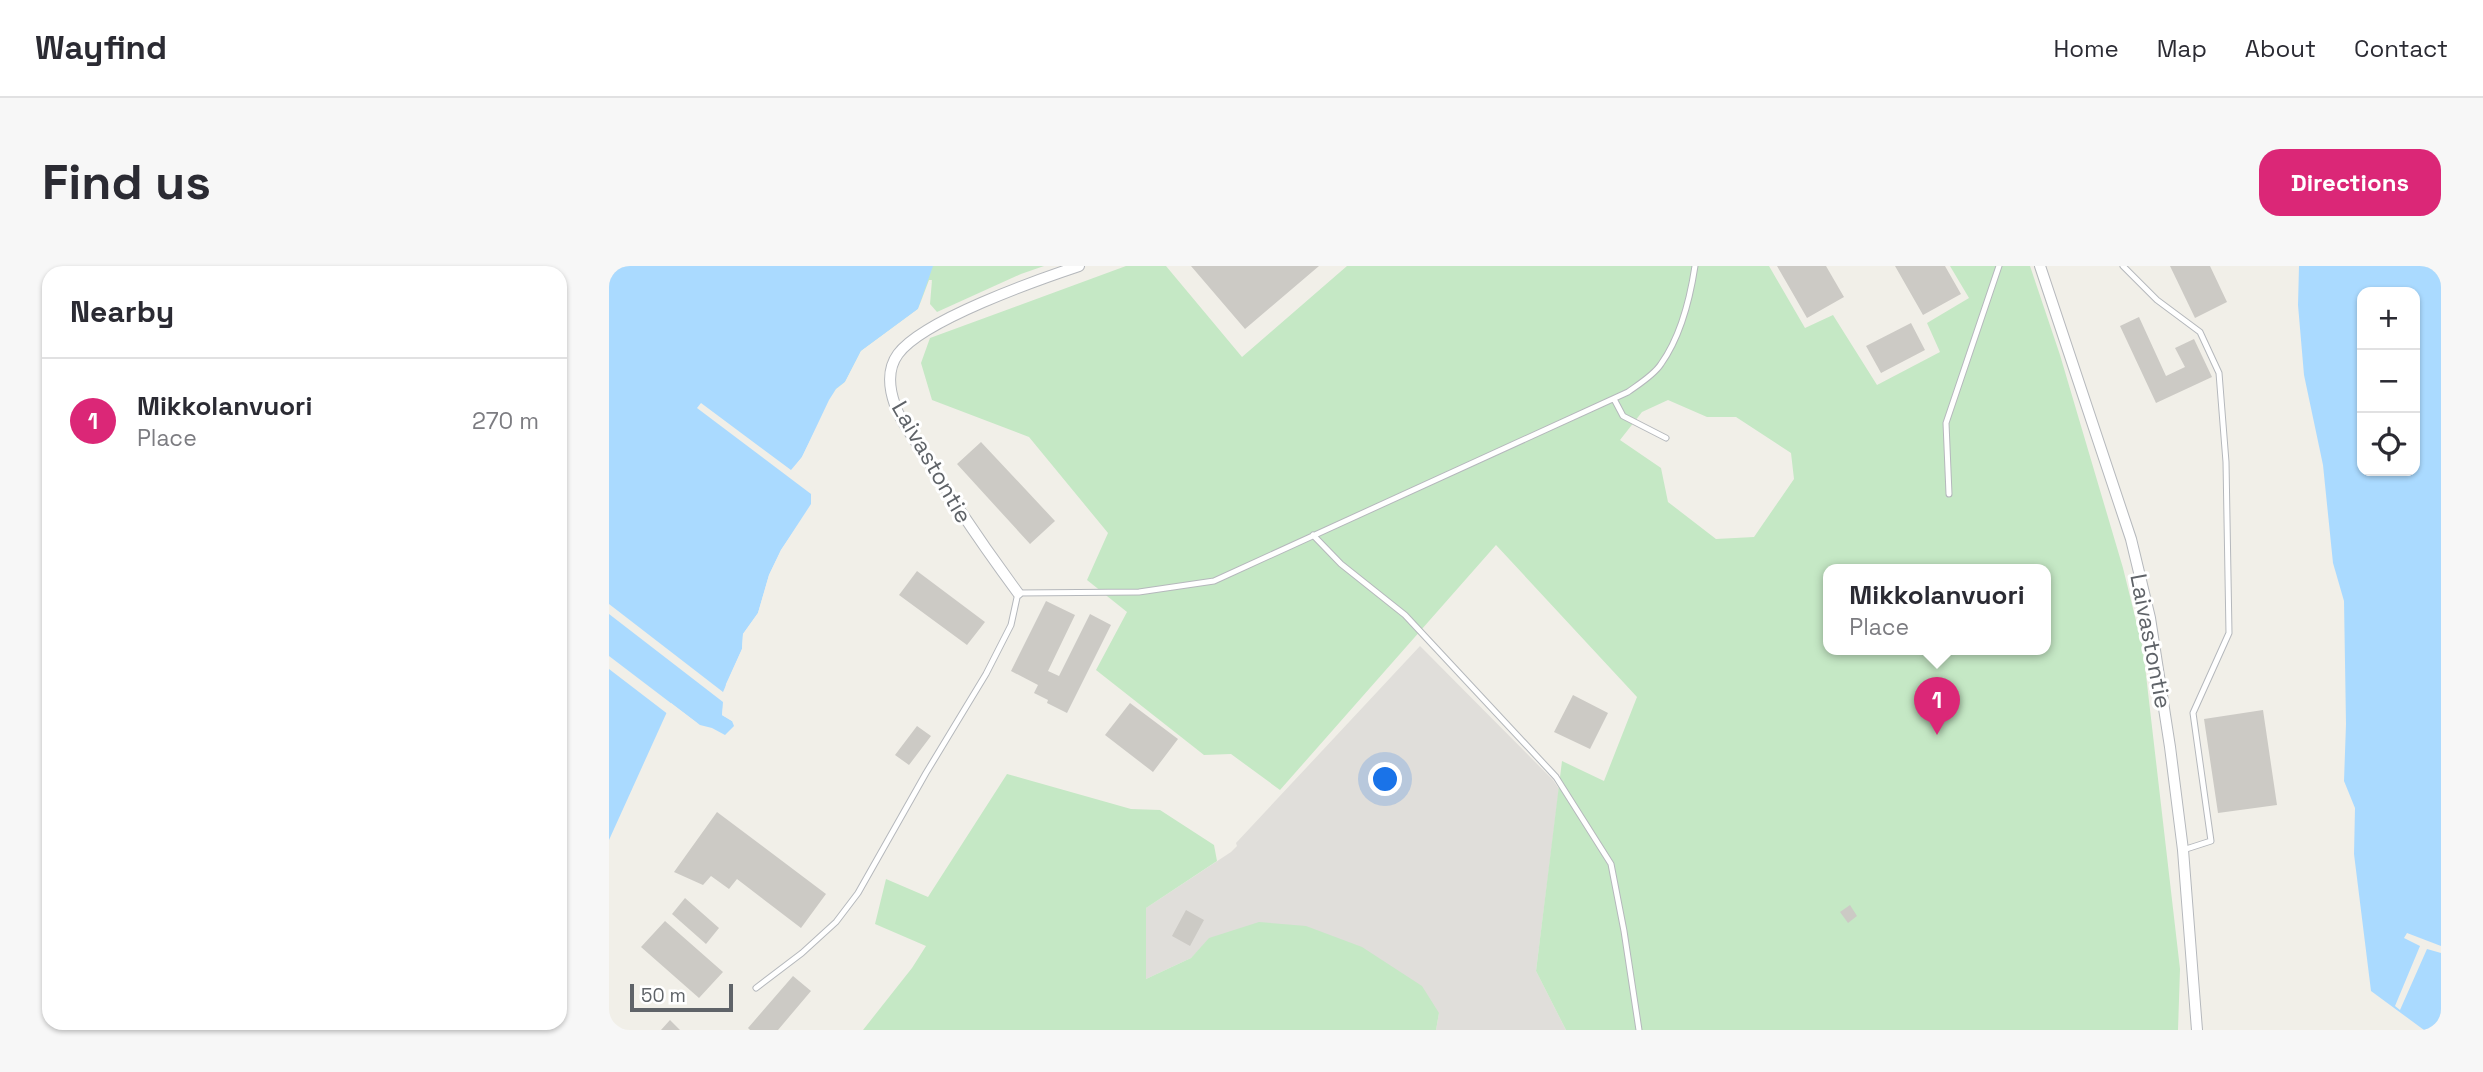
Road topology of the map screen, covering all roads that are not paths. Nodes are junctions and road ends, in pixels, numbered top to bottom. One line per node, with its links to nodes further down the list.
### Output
1 (1079, 266): 10 (street, Laivastontie)
2 (1695, 266): 6 (lane)
3 (1999, 266): 8 (lane)
4 (2040, 266): 11 (street, Laivastontie)
5 (2123, 266): 11 (lane)
6 (1614, 399): 7 (lane); 9 (lane)
7 (1666, 438)
8 (1949, 494)
9 (1313, 535): 10 (lane); 13 (lane)
10 (1018, 593): 12 (lane)
11 (2183, 850): 14 (street, Laivastontie)
12 (756, 988)
13 (1639, 1030)
14 (2197, 1030)

